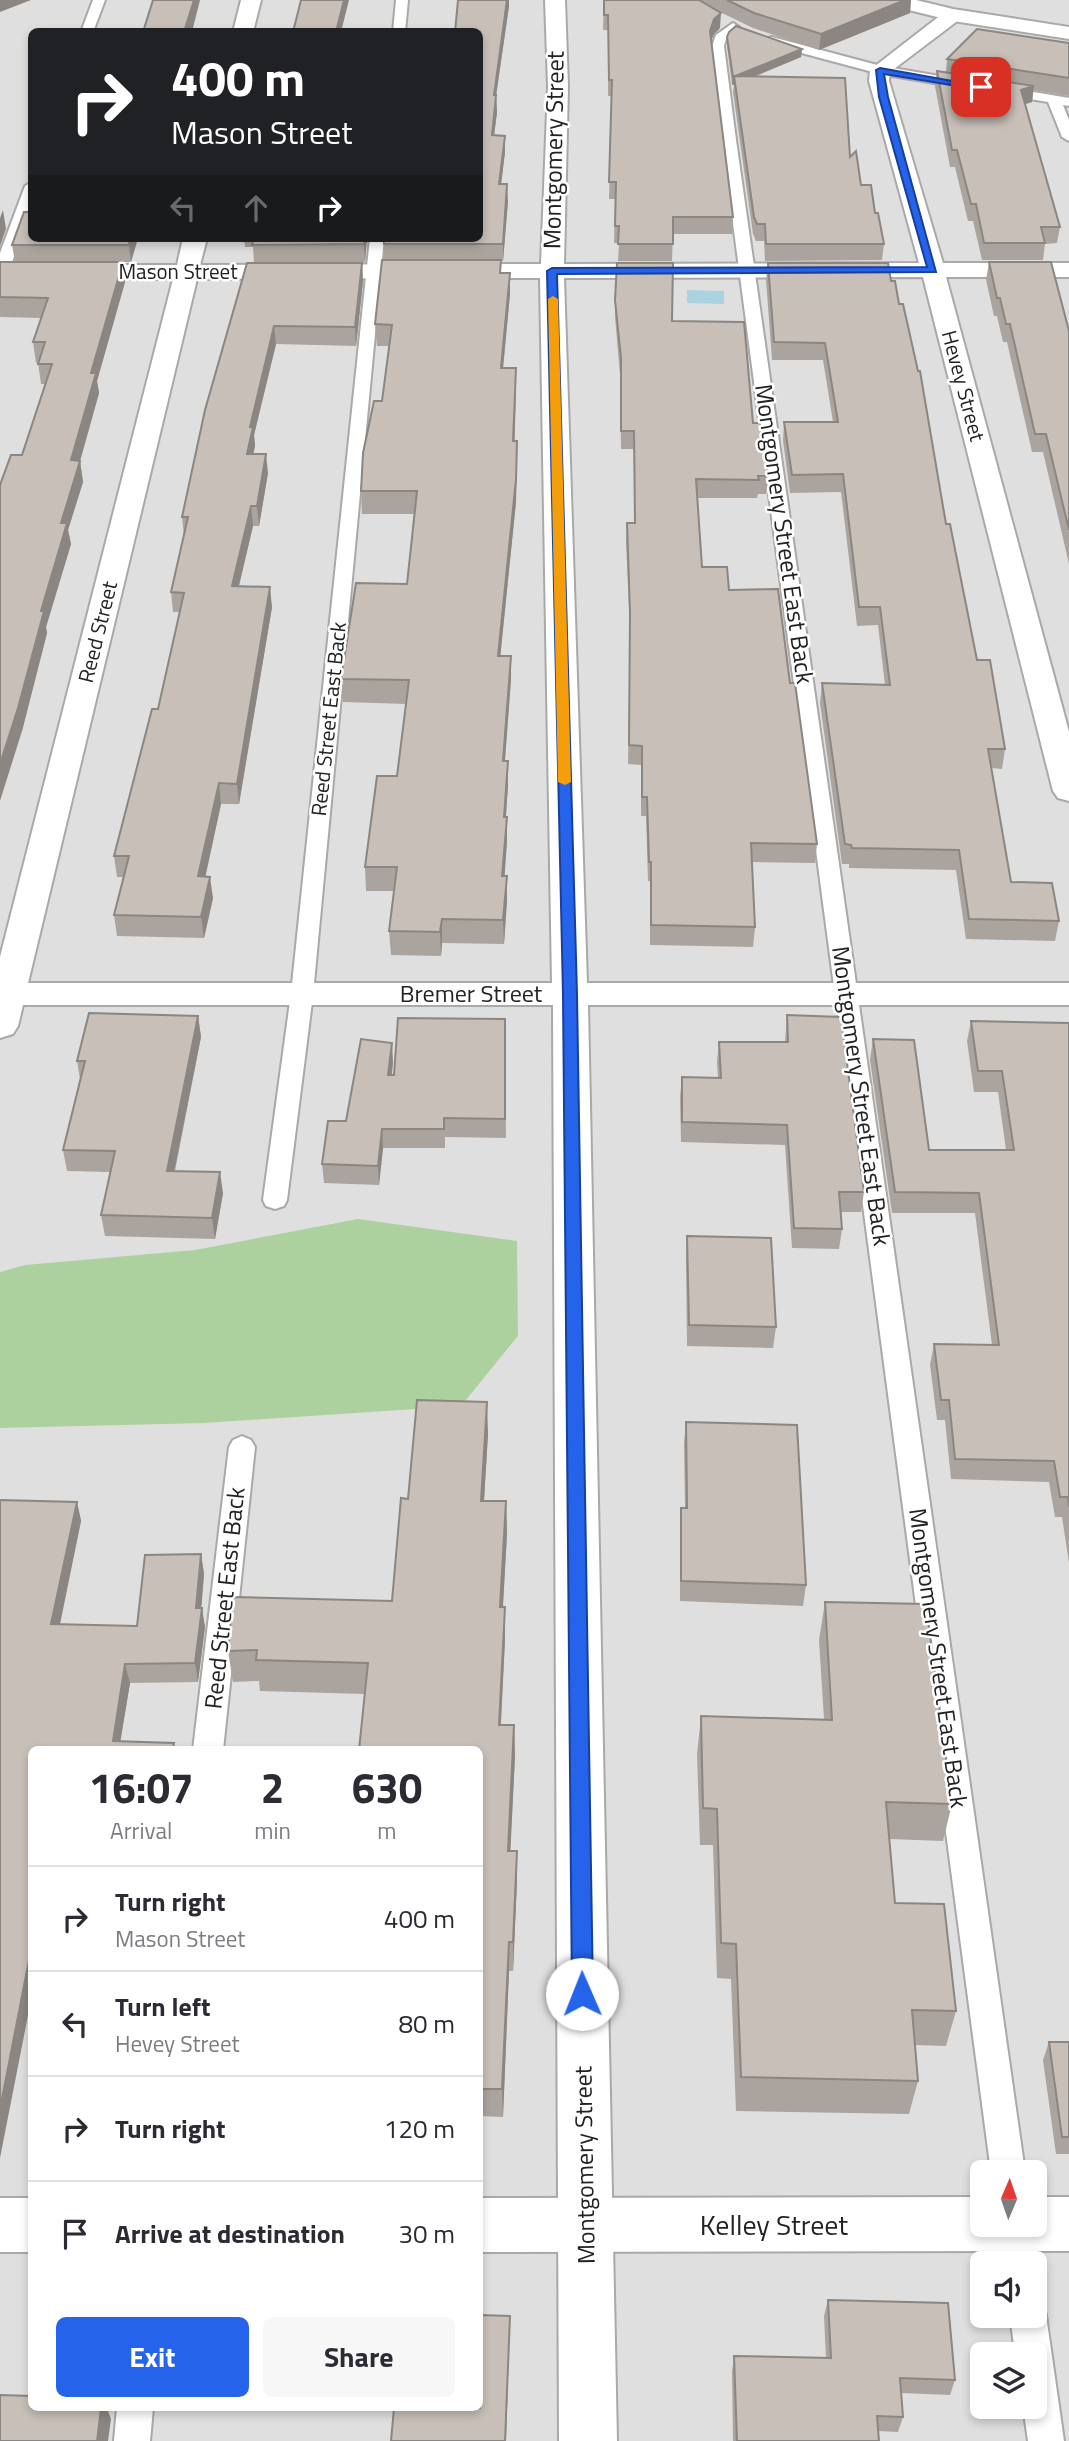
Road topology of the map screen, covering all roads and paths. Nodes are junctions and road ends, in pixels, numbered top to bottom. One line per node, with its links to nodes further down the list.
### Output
1 (99, 0): 7 (lane)
2 (251, 0): 8 (street)
3 (402, 0): 9 (lane)
4 (555, 0): 20 (street, Montgomery Street)
5 (892, 0): 6 (street)
6 (953, 15): 10 (street); 11 (street)
7 (88, 28)
8 (244, 28)
9 (399, 28)
10 (1069, 33)
11 (880, 70): 12 (lane); 18 (street, Hevey Street); 21 (lane, Montgomery Street East Back)
12 (1054, 100): 13 (lane); 14 (lane)
13 (1069, 102)
14 (1069, 137)
15 (28, 197): 22 (lane)
16 (194, 242): 23 (street, Reed Street)
17 (377, 242): 24 (lane, Reed Street East Back)
18 (932, 270): 19 (street, Mason Street); 21 (street, Mason Street); 25 (street, Hevey Street)
19 (1069, 270)
20 (552, 271): 21 (street, Mason Street); 24 (street, Mason Street); 27 (street, Montgomery Street)
21 (748, 271): 28 (lane, Montgomery Street East Back)
22 (0, 272): 23 (street, Mason Street)
23 (187, 272): 24 (street, Mason Street); 30 (street, Reed Street)
24 (373, 272): 26 (lane, Reed Street East Back)
25 (1069, 791)
26 (302, 994): 27 (street, Bremer Street); 30 (street, Bremer Street); 31 (lane, Reed Street East Back)
27 (570, 994): 28 (street, Bremer Street); 35 (street, Montgomery Street)
28 (848, 994): 29 (street, Bremer Street); 34 (lane, Montgomery Street East Back)
29 (1069, 994)
30 (3, 1004)
31 (275, 1200)
32 (242, 1447): 33 (lane, Reed Street East Back)
33 (208, 1746)
34 (1007, 2160)
35 (586, 2224): 36 (street, Kelley Street); 41 (street, Kelley Street); 45 (street, Montgomery Street)
36 (970, 2224)
37 (1047, 2224): 38 (street, Kelley Street)
38 (1069, 2224)
39 (0, 2225): 40 (street)
40 (28, 2225)
41 (483, 2225)
42 (135, 2411): 44 (lane)
43 (1043, 2419): 46 (lane)
44 (132, 2441)
45 (588, 2441)
46 (1046, 2441)

